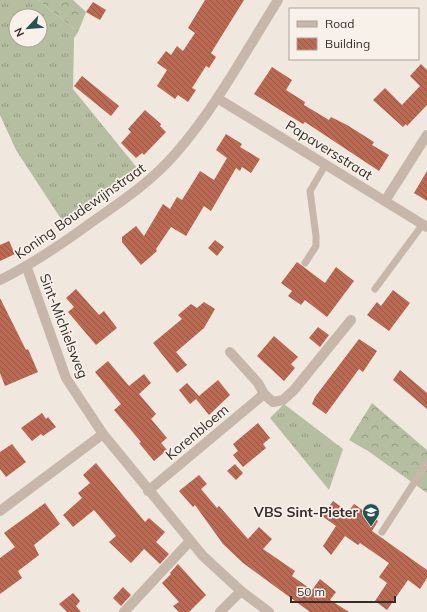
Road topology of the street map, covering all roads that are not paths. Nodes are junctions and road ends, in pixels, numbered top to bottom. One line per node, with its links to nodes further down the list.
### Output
1 (278, 0): 2 (street, Koning Boudewijnstraat)
2 (217, 98): 4 (street, Papaversstraat); 8 (street, Koning Boudewijnstraat)
3 (427, 135): 5 (street)
4 (326, 164): 5 (street, Papaversstraat); 7 (lane)
5 (385, 201): 6 (street, Papaversstraat)
6 (425, 226): 10 (lane)
7 (305, 263)
8 (27, 268): 9 (street, Koning Boudewijnstraat); 14 (street, Sint-Michielsweg)
9 (0, 280)
10 (375, 290)
11 (351, 320): 13 (street)
12 (230, 352): 13 (street)
13 (264, 394): 16 (street, Korenbloem)
14 (103, 434): 16 (street, Sint-Michielsweg); 17 (street)
15 (427, 463): 18 (lane)
16 (148, 491): 19 (street, Sint-Michielsweg)
17 (0, 511)
18 (382, 532)
19 (190, 541): 20 (street, Sint-Michielsweg); 21 (street)
20 (241, 591): 22 (street); 23 (street, Sint-Michielsweg)
21 (124, 612)
22 (220, 612)
23 (269, 612)

